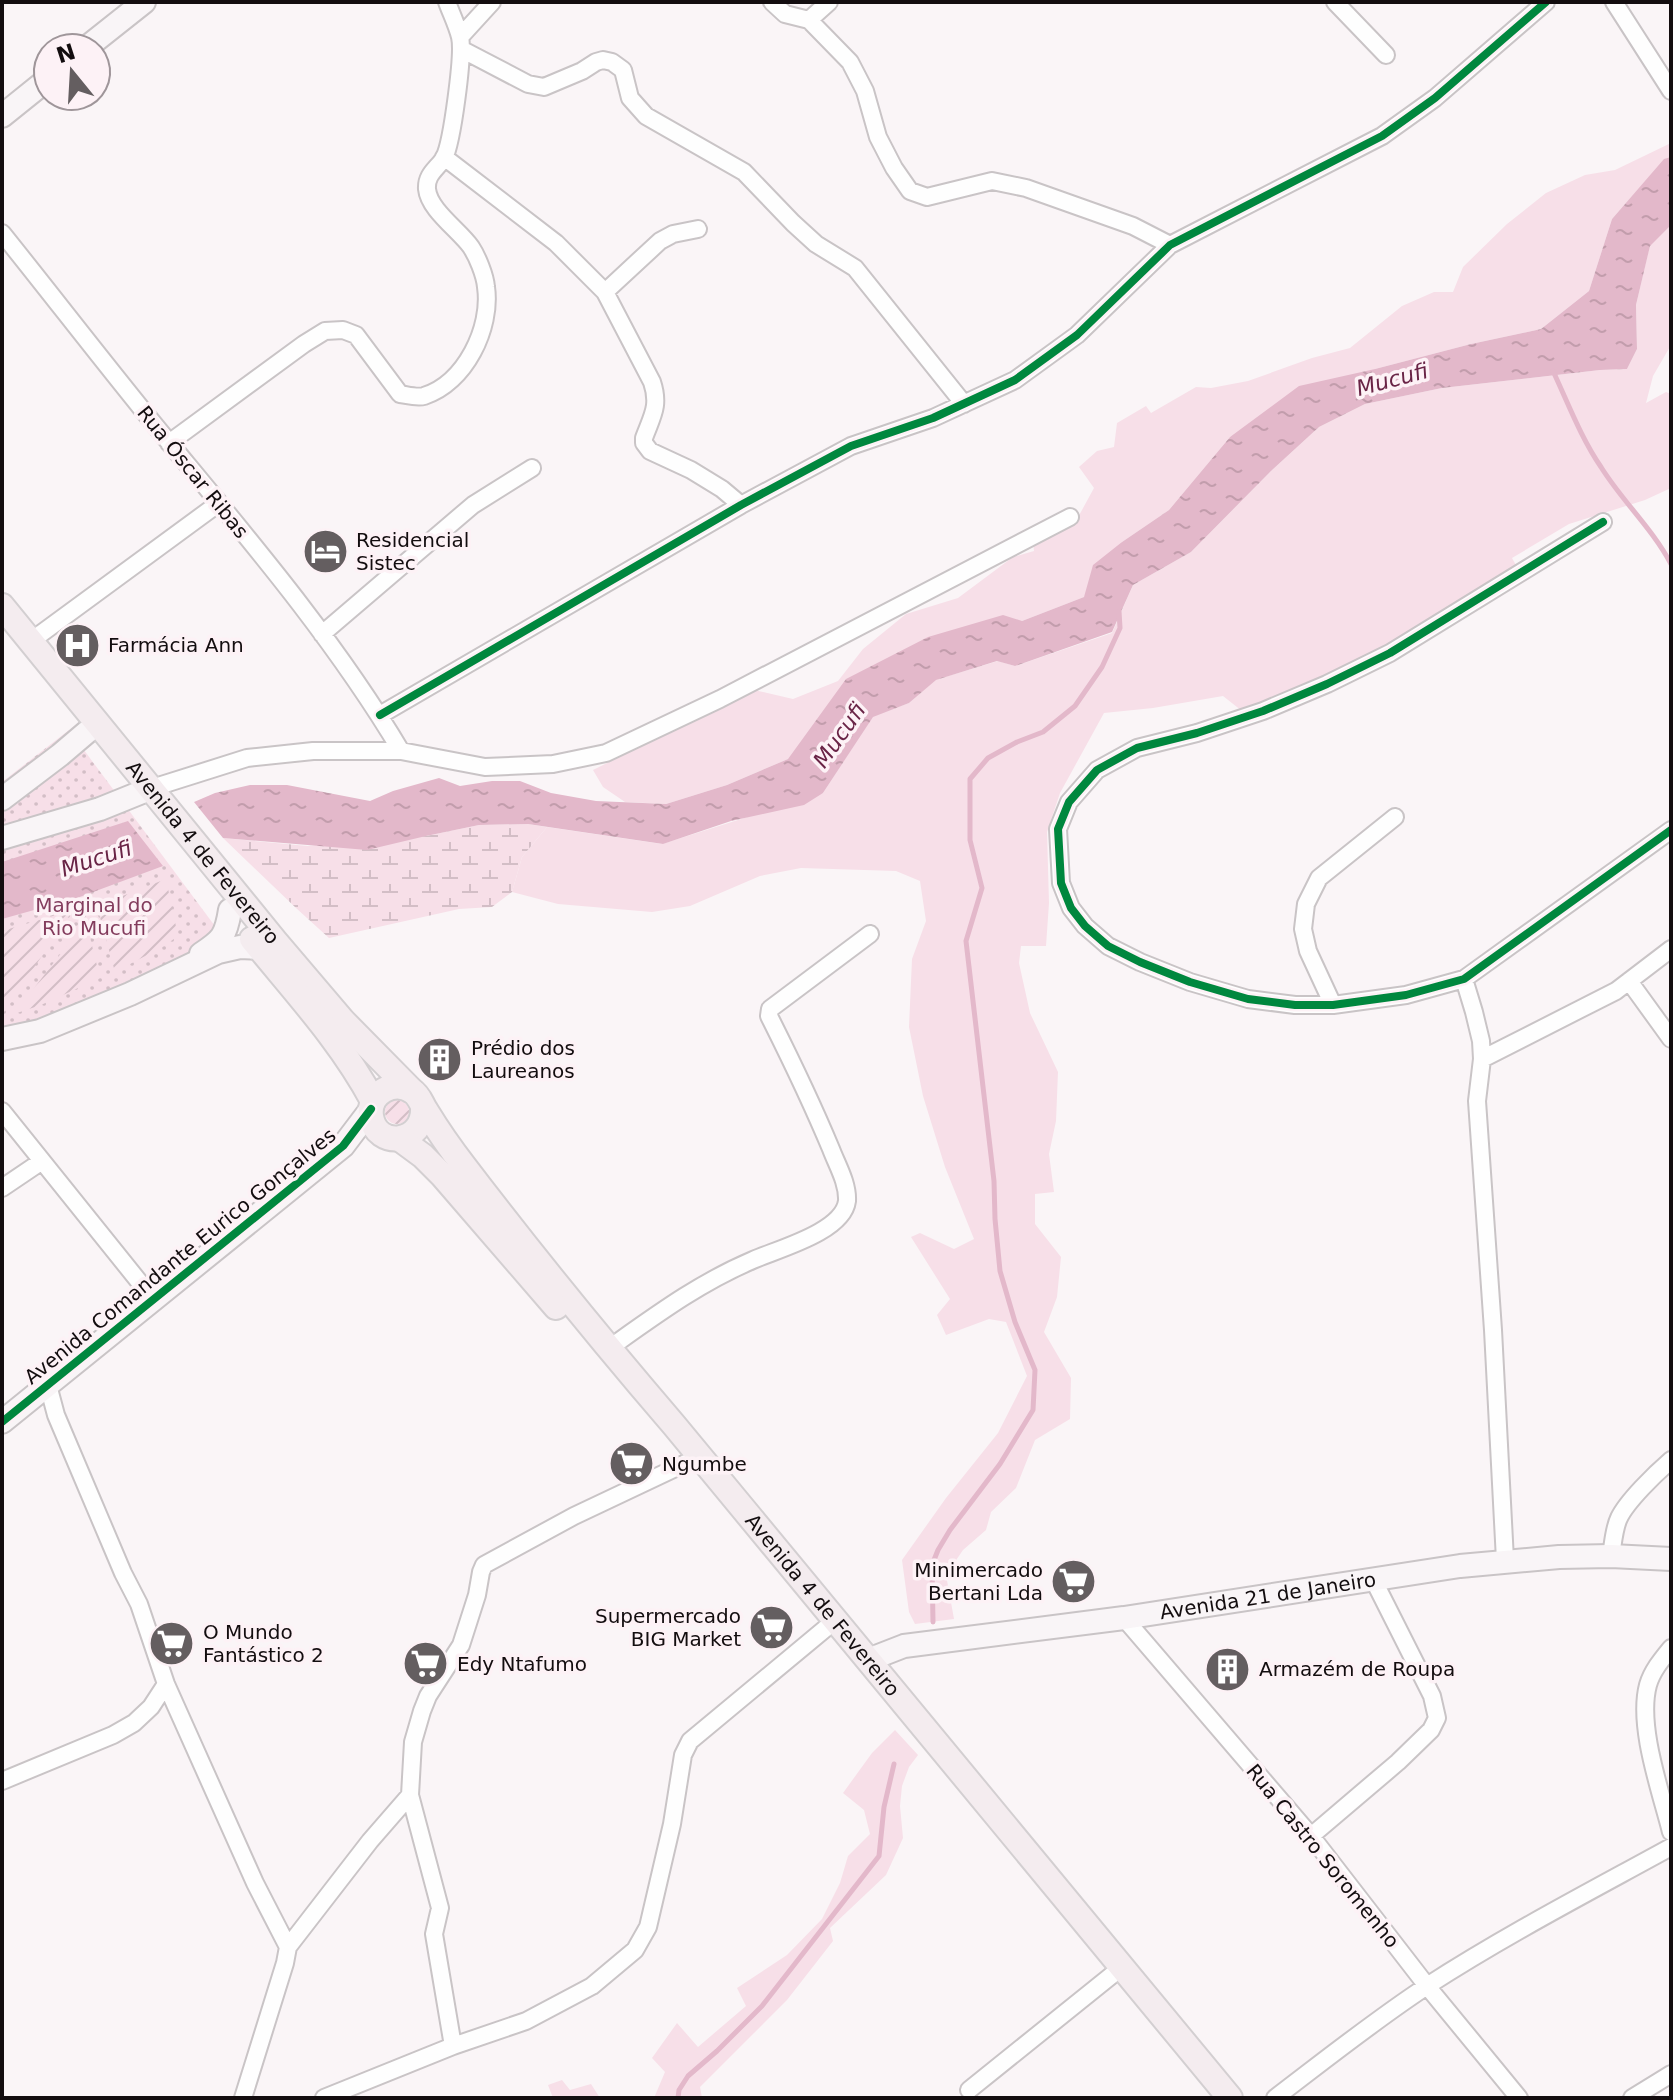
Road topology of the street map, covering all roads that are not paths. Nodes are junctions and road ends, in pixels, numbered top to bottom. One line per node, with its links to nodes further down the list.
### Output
1 (144, 2): 10 (main road)
2 (447, 2): 11 (street)
3 (492, 2): 11 (street)
4 (772, 2): 9 (street)
5 (829, 2): 9 (street)
6 (1335, 2): 12 (street)
7 (1546, 2): 19 (street)
8 (1614, 2): 13 (street)
9 (809, 20): 19 (street)
10 (106, 32)
11 (460, 43): 16 (street); 21 (street)
12 (1386, 55)
13 (1671, 91)
14 (32, 92): 15 (main road)
15 (2, 116)
16 (444, 157): 20 (street); 22 (street)
17 (698, 229): 20 (street)
18 (2, 233): 22 (street, Rua Óscar Ribas)
19 (1170, 245): 21 (street)
20 (605, 292): 25 (street)
21 (964, 404): 25 (street)
22 (169, 443): 24 (street, Rua Óscar Ribas)
23 (532, 468): 30 (street)
24 (219, 503): 30 (street, Rua Óscar Ribas); 31 (street)
25 (741, 505): 32 (street)
26 (1070, 517): 34 (street)
27 (1603, 522): 48 (street)
28 (2, 606): 31 (main road, Avenida 4 de Fevereiro)
29 (2, 629): 33 (main road, Avenida 4 de Fevereiro)
30 (322, 634): 32 (street, Rua Óscar Ribas)
31 (31, 641): 35 (main road, Avenida 4 de Fevereiro)
32 (380, 715): 34 (street, Rua Óscar Ribas)
33 (87, 732): 35 (main road, Avenida 4 de Fevereiro); 36 (main road)
34 (401, 751): 35 (street)
35 (148, 795): 39 (main road); 40 (main road, Avenida 4 de Fevereiro)
36 (2, 799)
37 (1395, 817): 48 (street)
38 (1671, 830): 46 (street)
39 (2, 838)
40 (199, 859): 41 (main road, Avenida 4 de Fevereiro); 52 (main road, Avenida 4 de Fevereiro)
41 (230, 910): 43 (main road, Avenida 4 de Fevereiro); 45 (main road)
42 (870, 934): 60 (street)
43 (259, 948): 45 (main road); 53 (main road, Avenida 4 de Fevereiro)
44 (1671, 949): 47 (street)
45 (177, 971): 49 (main road)
46 (1464, 979): 48 (street); 51 (street)
47 (1629, 981): 50 (street); 51 (street)
48 (1333, 1005)
49 (2, 1039)
50 (1671, 1039)
51 (1482, 1059): 67 (street)
52 (418, 1099): 53 (main road); 55 (main road); 60 (main road, Avenida 4 de Fevereiro)
53 (372, 1105): 55 (main road, Avenida 4 de Fevereiro); 56 (main road, Avenida Comandante Eurico Gonçalves)
54 (2, 1111): 57 (street)
55 (396, 1138): 56 (main road, Avenida Comandante Eurico Gonçalves); 64 (main road, Avenida 4 de Fevereiro)
56 (343, 1146): 59 (main road, Avenida Comandante Eurico Gonçalves)
57 (42, 1161): 58 (street); 59 (street)
58 (2, 1188)
59 (153, 1299): 61 (main road, Avenida Comandante Eurico Gonçalves)
60 (608, 1349): 72 (main road, Avenida 4 de Fevereiro)
61 (48, 1385): 62 (main road, Avenida Comandante Eurico Gonçalves); 73 (street)
62 (2, 1422)
63 (1671, 1460): 65 (street)
64 (686, 1463): 70 (main road, Avenida 4 de Fevereiro); 75 (street)
65 (1611, 1556): 66 (main road, Avenida 21 de Janeiro); 67 (main road, Avenida 21 de Janeiro)
66 (1671, 1559)
67 (1505, 1560): 68 (main road, Avenida 21 de Janeiro)
68 (1373, 1579): 69 (main road, Avenida 21 de Janeiro); 77 (street)
69 (1124, 1618): 72 (main road, Avenida 21 de Janeiro); 77 (street, Rua Castro Soromenho)
70 (826, 1628): 80 (main road, Avenida 4 de Fevereiro); 82 (street)
71 (1671, 1648): 76 (street)
72 (868, 1660): 88 (main road, Avenida 4 de Fevereiro)
73 (166, 1684): 74 (street); 79 (street)
74 (2, 1781)
75 (410, 1795): 79 (street); 82 (street)
76 (1671, 1832)
77 (1311, 1836): 81 (street, Rua Castro Soromenho)
78 (1671, 1847): 81 (street)
79 (288, 1947): 85 (street)
80 (1112, 1975): 84 (street); 87 (main road, Avenida 4 de Fevereiro)
81 (1427, 1986): 89 (street); 90 (street, Rua Castro Soromenho)
82 (453, 2046): 86 (street)
83 (1671, 2074): 91 (street)
84 (969, 2090)
85 (243, 2098)
86 (324, 2098)
87 (1213, 2098)
88 (1230, 2098)
89 (1275, 2098)
90 (1519, 2098)
91 (1632, 2098)

